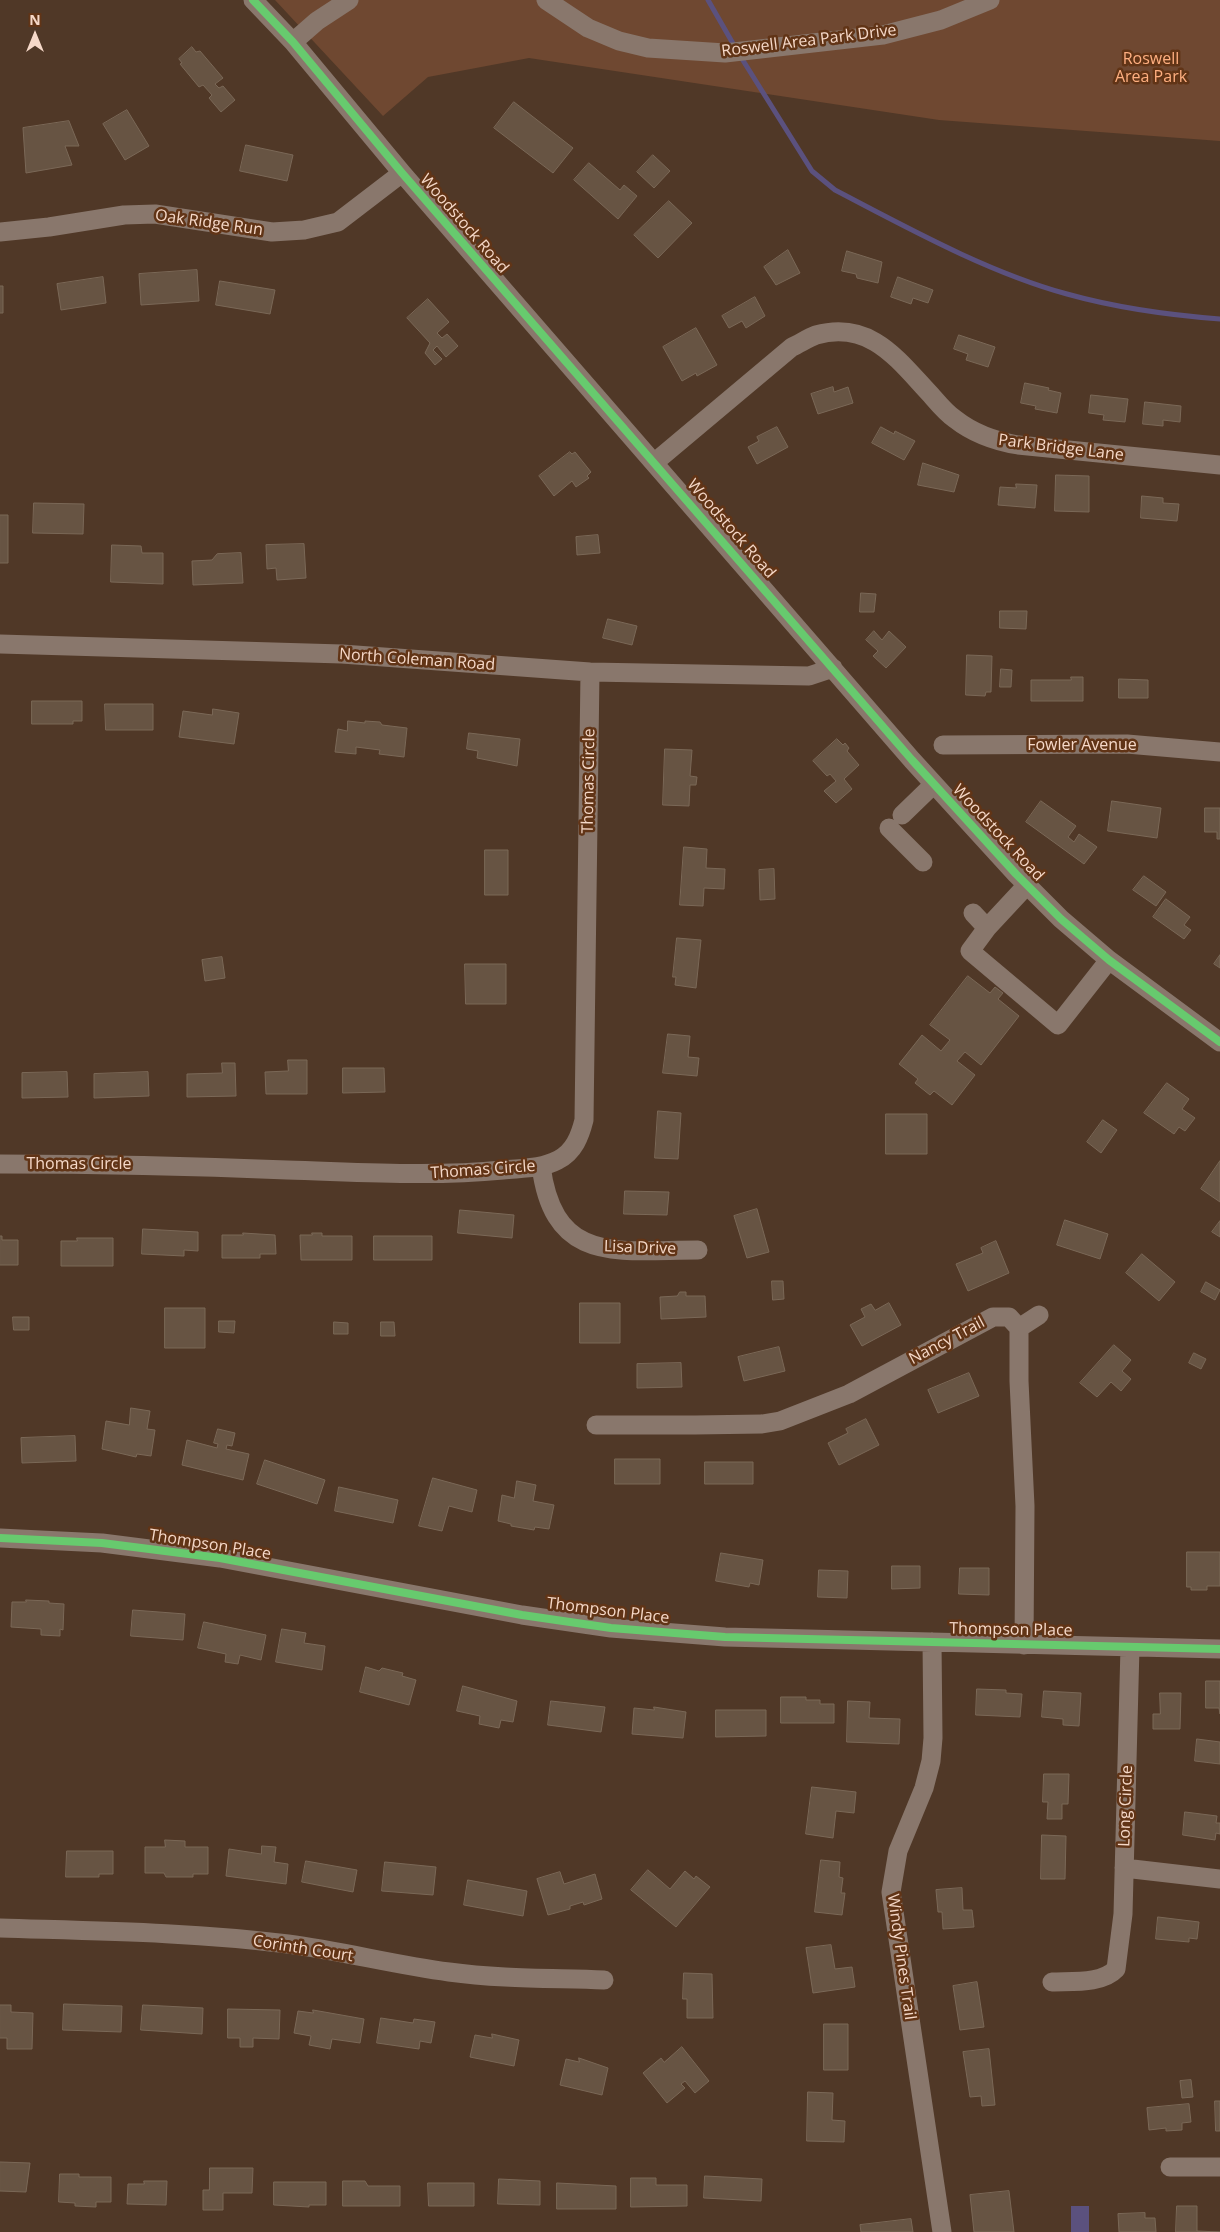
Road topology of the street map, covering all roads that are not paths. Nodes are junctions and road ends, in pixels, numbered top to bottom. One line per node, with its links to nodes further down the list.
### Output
1 (253, 0): 5 (street, Woodstock Road)
2 (349, 0): 5 (street)
3 (546, 0): 4 (street, Roswell Area Park Drive)
4 (990, 0)
5 (293, 42): 6 (street, Woodstock Road)
6 (402, 173): 7 (street, Oak Ridge Run); 8 (street, Woodstock Road)
7 (0, 232)
8 (655, 462): 9 (street, Park Bridge Lane); 11 (street, Woodstock Road)
9 (1220, 465)
10 (0, 644): 12 (street, North Coleman Road)
11 (833, 668): 12 (street, North Coleman Road); 15 (street, Woodstock Road)
12 (590, 672): 25 (street, Thomas Circle)
13 (943, 745): 14 (street, Fowler Avenue)
14 (1220, 752)
15 (934, 784): 16 (street); 19 (street, Woodstock Road)
16 (902, 814)
17 (889, 828): 18 (street)
18 (923, 862)
19 (1027, 885): 21 (street); 22 (street, Woodstock Road)
20 (973, 913): 21 (street)
21 (987, 928): 22 (street)
22 (1109, 960): 23 (street, Woodstock Road)
23 (1220, 1042)
24 (0, 1164): 25 (street, Thomas Circle)
25 (541, 1166): 26 (street, Lisa Drive)
26 (698, 1250)
27 (1039, 1314): 28 (street)
28 (1019, 1328): 29 (street, Nancy Trail); 32 (street)
29 (596, 1425)
30 (0, 1538): 31 (street, Thompson Place)
31 (932, 1642): 32 (street, Thompson Place); 42 (street, Windy Pines Trail)
32 (1024, 1644): 33 (street, Thompson Place)
33 (1130, 1647): 34 (street, Thompson Place); 35 (street, Long Circle)
34 (1220, 1649)
35 (1124, 1868): 36 (street, Long Circle); 39 (street)
36 (1220, 1879)
37 (0, 1928): 38 (street, Corinth Court)
38 (604, 1980)
39 (1052, 1982)
40 (1170, 2167): 41 (street)
41 (1220, 2167)
42 (942, 2232)

